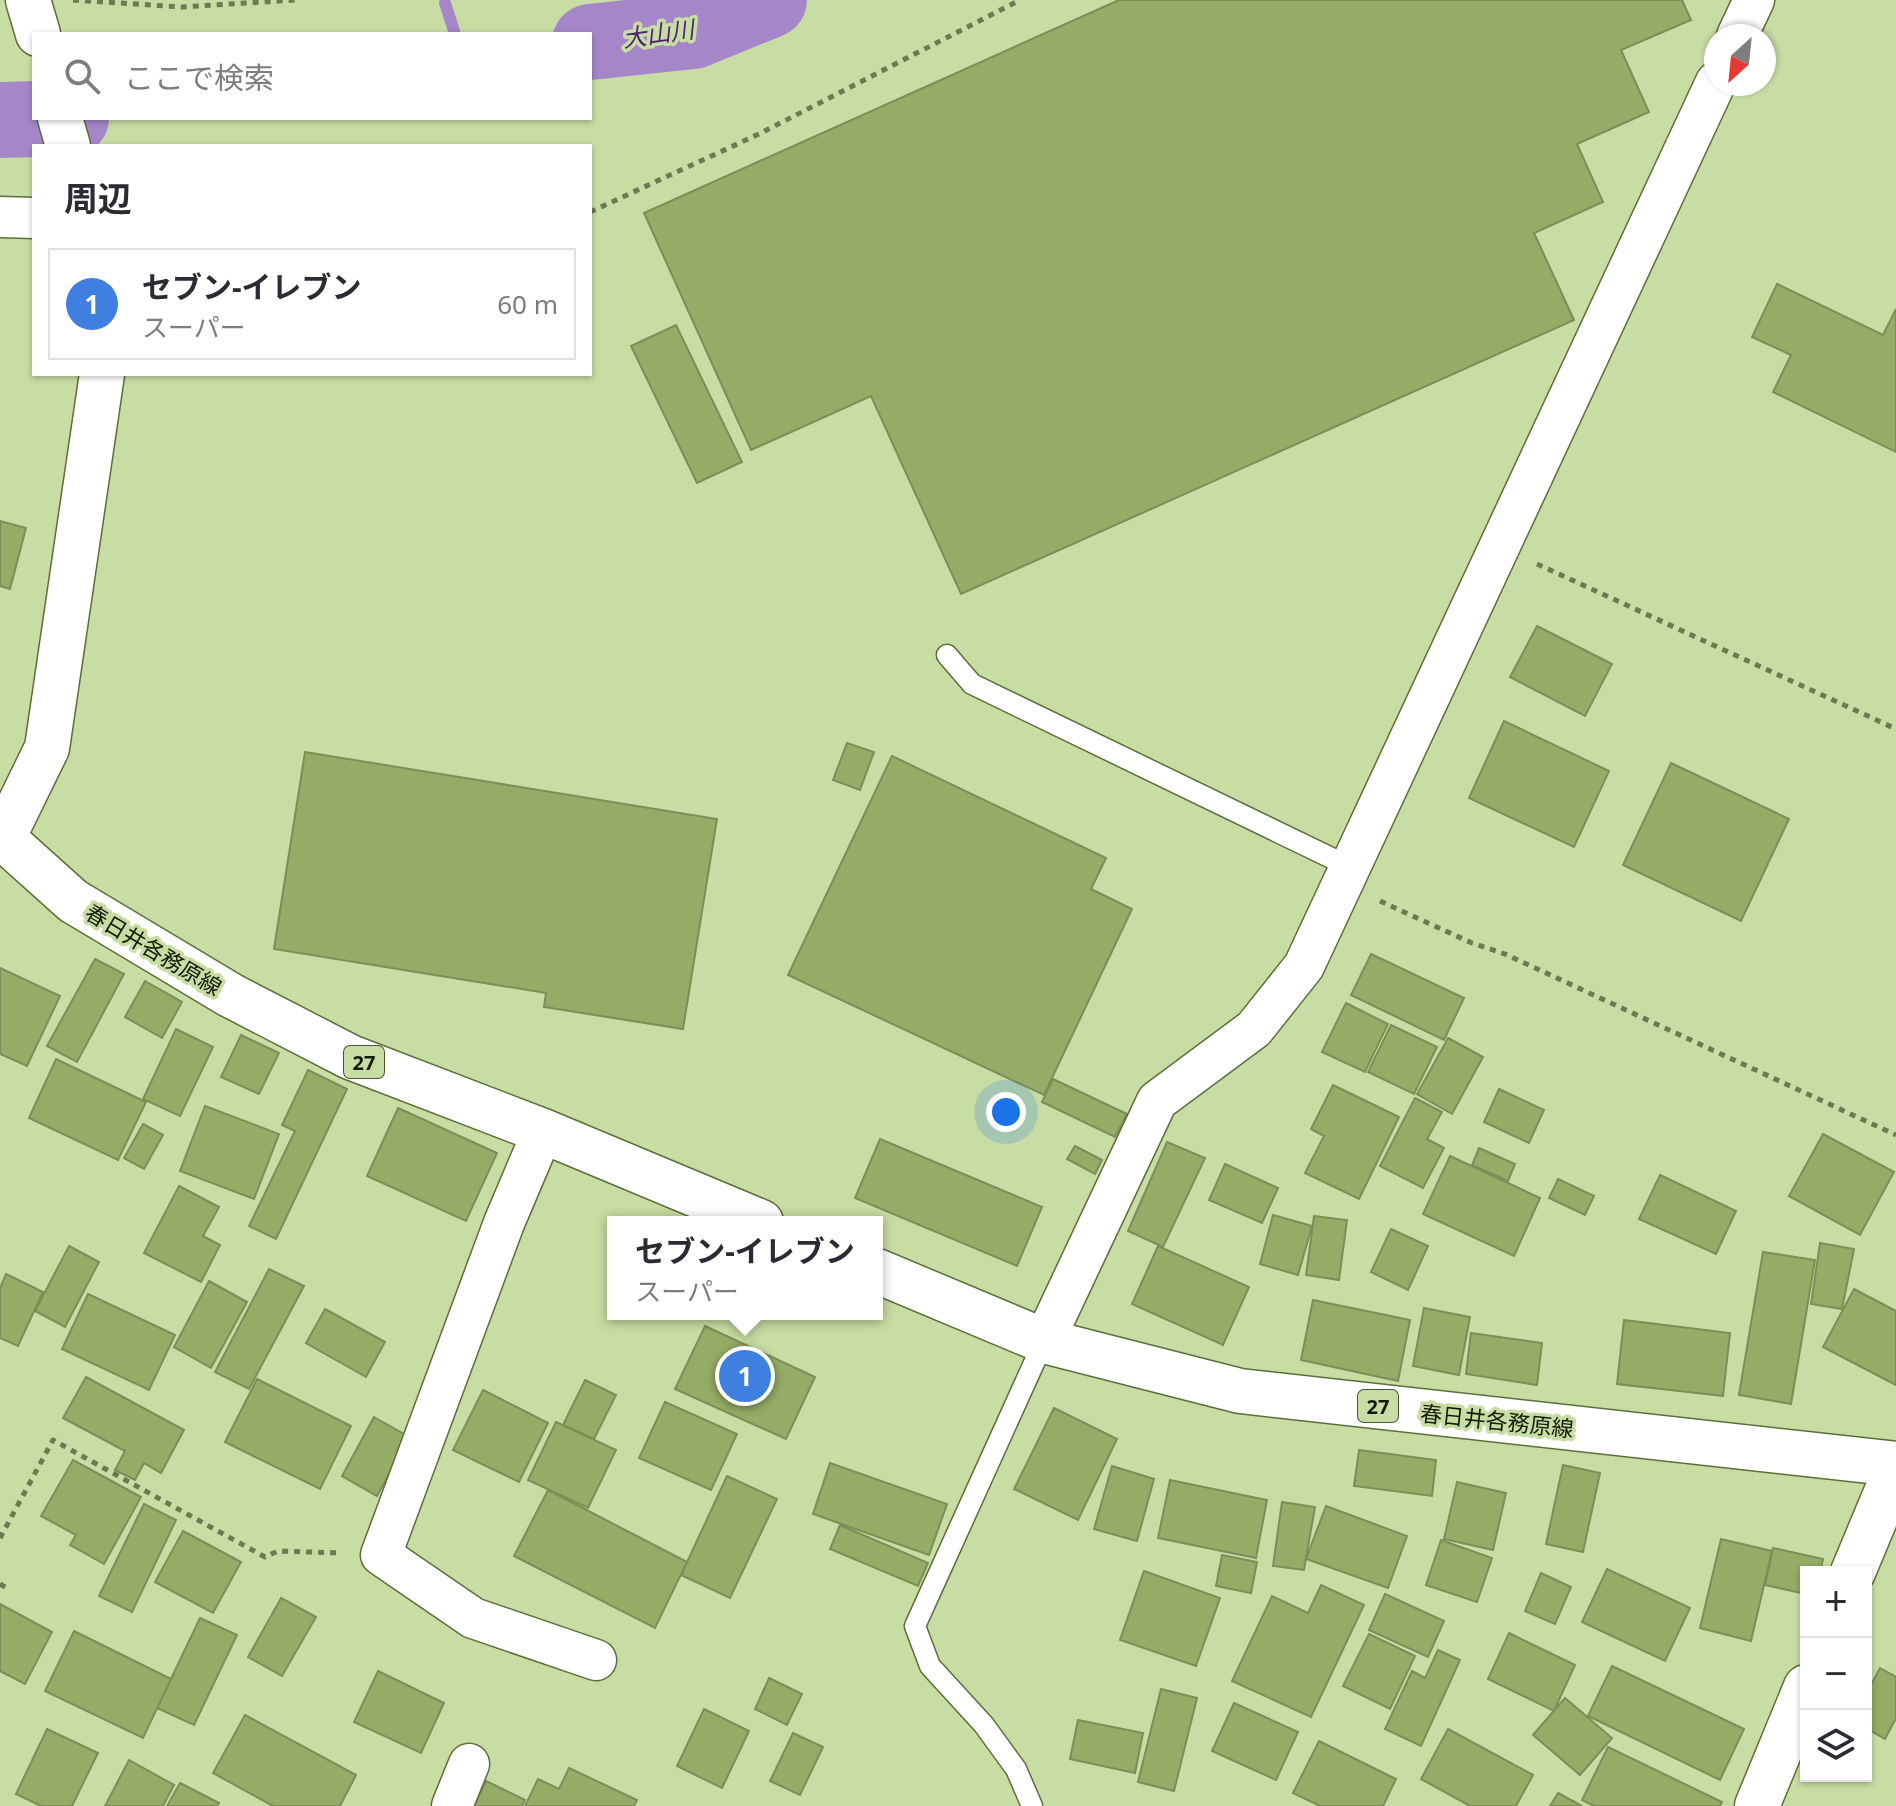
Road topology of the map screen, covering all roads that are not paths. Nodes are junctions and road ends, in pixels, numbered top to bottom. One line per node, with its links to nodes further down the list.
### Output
1 (28, 0): 4 (main road)
2 (1754, 0): 3 (street)
3 (1743, 24)
4 (37, 32)
5 (1710, 96): 12 (street)
6 (61, 120): 7 (main road)
7 (67, 144)
8 (0, 217): 9 (street)
9 (32, 218)
10 (102, 376): 13 (main road, 春日井各務原線 / 27)
11 (947, 655): 12 (lane)
12 (1346, 875): 16 (street)
13 (543, 1131): 14 (main road, 春日井各務原線 / 27); 19 (street)
14 (747, 1216)
15 (883, 1274): 16 (main road, 春日井各務原線 / 27)
16 (1044, 1341): 17 (main road, 春日井各務原線 / 27); 23 (lane)
17 (1896, 1467): 18 (main road)
18 (1855, 1566)
19 (596, 1660)
20 (1800, 1702): 24 (main road)
21 (469, 1764): 22 (street)
22 (452, 1806)
23 (1032, 1806)
24 (1757, 1806)

